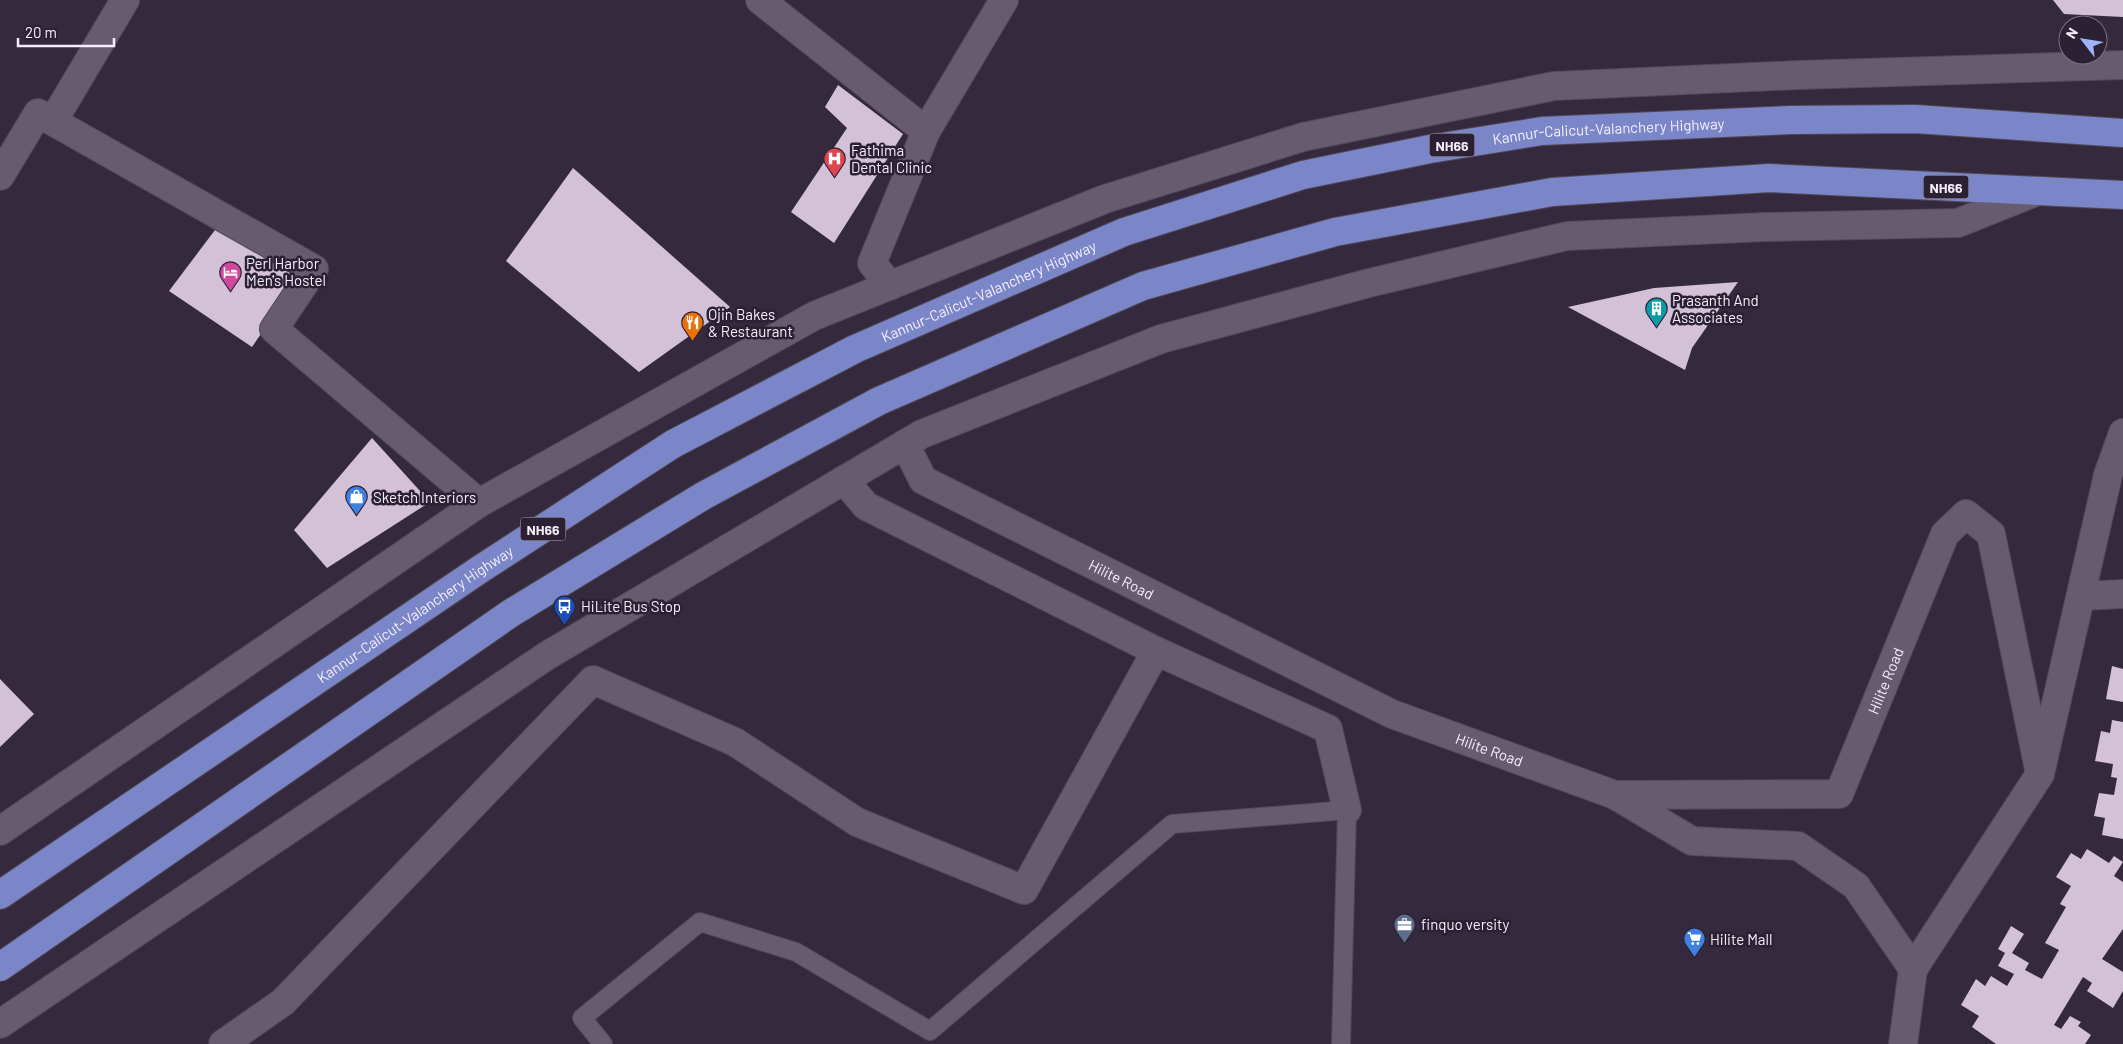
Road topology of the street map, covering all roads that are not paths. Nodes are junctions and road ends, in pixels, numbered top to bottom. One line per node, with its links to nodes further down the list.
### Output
1 (125, 0): 5 (street)
2 (760, 0): 6 (street)
3 (1004, 0): 6 (street)
4 (2123, 65): 11 (street)
5 (53, 121): 8 (street); 15 (street)
6 (926, 131): 11 (street)
7 (2123, 133): 23 (highway, Kannur-Calicut-Valanchery Highway / NH66)
8 (0, 176)
9 (2038, 191): 10 (highway, NH66); 13 (street); 24 (highway, NH66)
10 (2123, 195)
11 (890, 286): 15 (street)
12 (2123, 434): 17 (street)
13 (905, 444): 14 (street); 20 (street, Hilite Road)
14 (844, 480): 18 (street); 26 (street)
15 (479, 503): 22 (street)
16 (2123, 594): 17 (street)
17 (2081, 596): 19 (street)
18 (1156, 651): 21 (street); 27 (street)
19 (2040, 774): 20 (street, Hilite Road); 25 (street)
20 (1615, 796): 25 (street)
21 (1347, 810): 28 (lane); 29 (lane)
22 (0, 831)
23 (0, 895)
24 (0, 967)
25 (1913, 969): 30 (street)
26 (0, 1024)
27 (222, 1044)
28 (603, 1044)
29 (1342, 1044)
30 (1903, 1044)

